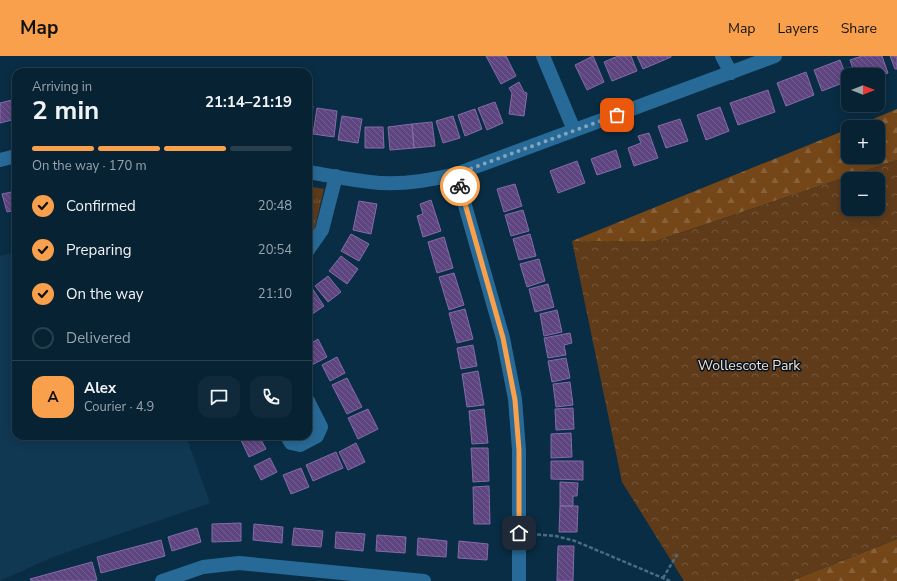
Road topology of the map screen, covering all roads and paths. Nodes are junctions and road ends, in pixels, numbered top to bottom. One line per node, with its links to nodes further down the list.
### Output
1 (543, 56): 5 (street)
2 (722, 56): 4 (street)
3 (775, 56): 4 (street)
4 (730, 73): 5 (street)
5 (574, 130): 9 (street)
6 (12, 157): 7 (street)
7 (0, 160)
8 (312, 173): 10 (street)
9 (456, 174): 10 (street); 16 (street)
10 (336, 176): 11 (street)
11 (312, 244)
12 (312, 410): 13 (street)
13 (312, 439)
14 (289, 440): 15 (street)
15 (309, 440)
16 (519, 533): 18 (path); 22 (street)
17 (678, 553): 18 (path)
18 (662, 578): 23 (path)
19 (382, 579): 20 (street); 21 (street)
20 (166, 580)
21 (424, 581)
22 (520, 581)
23 (670, 581)

